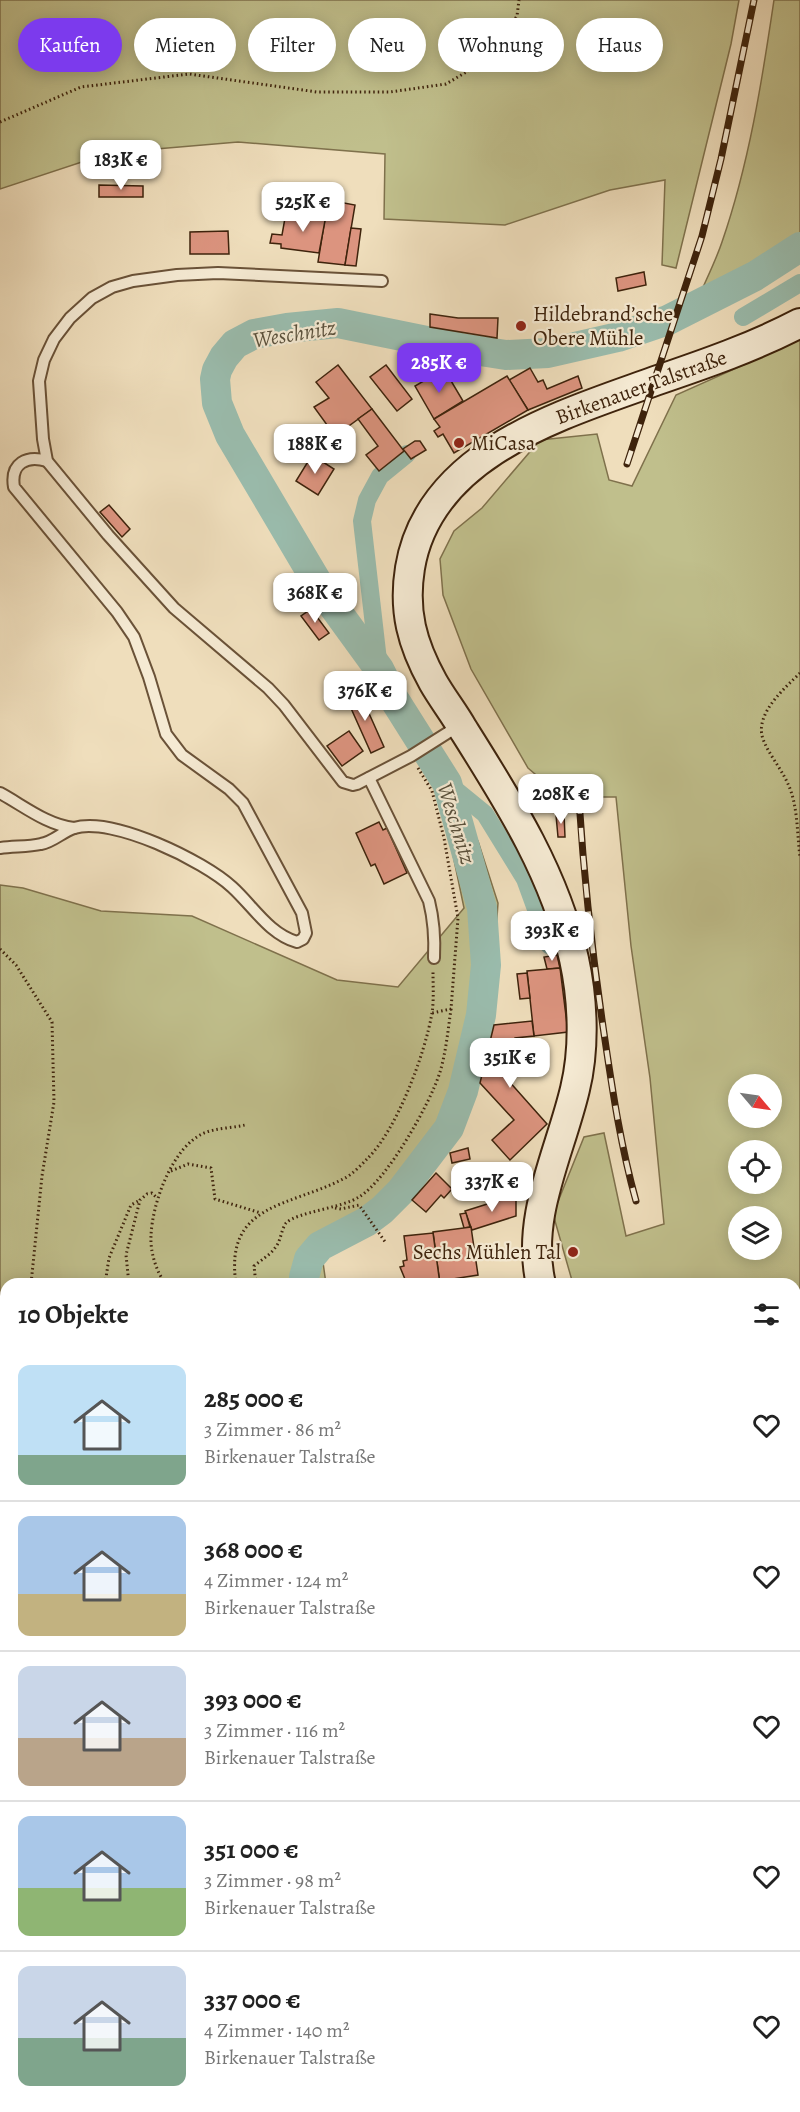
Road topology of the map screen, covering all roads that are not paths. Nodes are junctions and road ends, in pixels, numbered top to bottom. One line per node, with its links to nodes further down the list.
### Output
1 (382, 281): 3 (lane)
2 (800, 322): 4 (main road, Birkenauer Talstraße)
3 (47, 461): 5 (lane); 7 (lane)
4 (450, 731): 5 (lane); 10 (main road, Birkenauer Talstraße)
5 (369, 777): 9 (lane)
6 (0, 793): 7 (lane)
7 (75, 828): 8 (lane)
8 (0, 848)
9 (434, 958)
10 (540, 1278)

